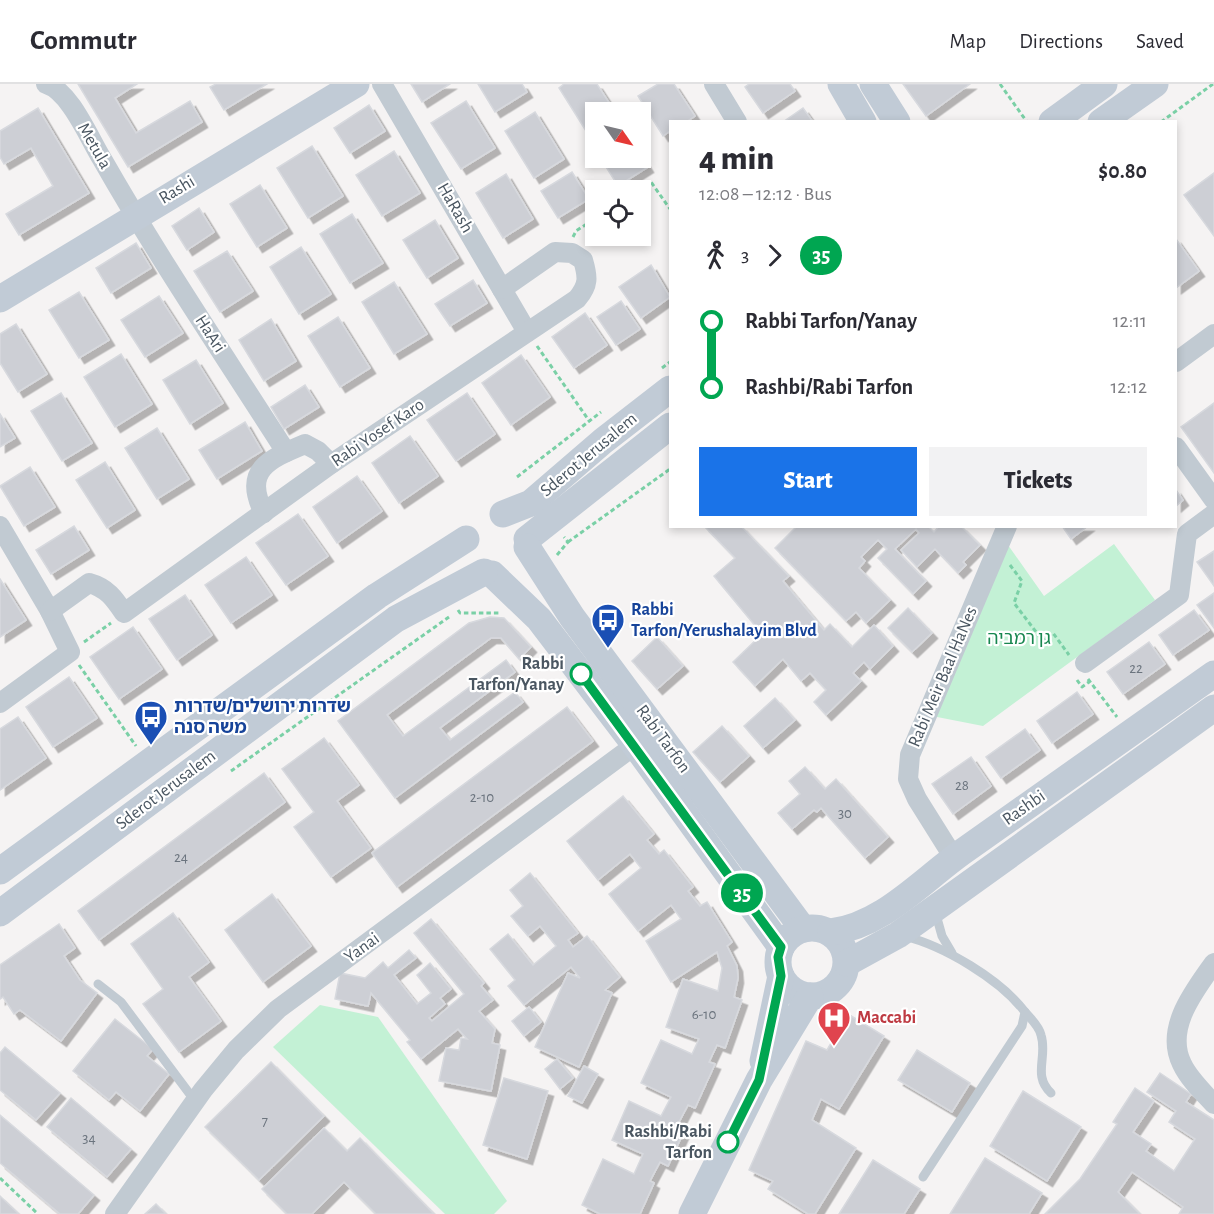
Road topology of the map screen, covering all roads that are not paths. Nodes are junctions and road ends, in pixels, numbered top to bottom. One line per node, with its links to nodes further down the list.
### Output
1 (46, 84): 14 (street, Metula)
2 (356, 84): 14 (street, Rashi)
3 (382, 84): 15 (street, HaRash)
4 (714, 84): 9 (street)
5 (840, 84): 10 (street)
6 (873, 84): 11 (street)
7 (1104, 84): 12 (street)
8 (1155, 84): 13 (street)
9 (737, 120)
10 (862, 120)
11 (896, 120)
12 (1055, 120)
13 (1104, 120)
14 (134, 216): 16 (street, Rashi); 23 (street, HaAri)
15 (502, 289): 17 (street, HaRash); 17 (street, Rabi Yosef Karo)
16 (0, 299)
17 (527, 332): 24 (street, Rabi Yosef Karo)
18 (1214, 334): 19 (street)
19 (1177, 361)
20 (669, 390): 27 (street, Sderot Jerusalem)
21 (669, 427): 32 (street, Sderot Jerusalem)
22 (1177, 448): 25 (street)
23 (286, 452): 24 (street); 26 (street)
24 (331, 464): 26 (street, Rabi Yosef Karo)
25 (1214, 500)
26 (264, 513): 34 (street, Rabi Yosef Karo)
27 (503, 514): 31 (street); 32 (street)
28 (1214, 514): 35 (street)
29 (0, 526): 34 (street)
30 (1006, 528): 40 (street, Rabi Meir Baal HaNes)
31 (466, 539): 33 (street); 41 (street, Sderot Jerusalem)
32 (527, 543): 33 (street); 39 (street, Rabi Tarfon)
33 (488, 573): 39 (street, Rabi Tarfon); 43 (street, Sderot Jerusalem)
34 (50, 611): 37 (street)
35 (1081, 665)
36 (1214, 674): 40 (street, Rashbi)
37 (0, 703)
38 (1214, 708): 42 (street, Rashbi)
39 (645, 737): 44 (street, Rabi Tarfon); 47 (street, Rabi Tarfon); 57 (street, Yanai)
40 (954, 858): 45 (street, Rashbi)
41 (0, 871)
42 (934, 907): 46 (street, Rashbi); 48 (lane)
43 (0, 913)
44 (803, 928): 45 (street); 47 (street)
45 (831, 932): 49 (street)
46 (898, 935): 48 (lane); 49 (street, Rashbi)
47 (781, 947): 51 (street)
48 (952, 953): 54 (lane)
49 (847, 963): 53 (street)
50 (1214, 963): 58 (street)
51 (781, 976): 53 (street); 55 (street)
52 (98, 984): 57 (lane)
53 (810, 996): 55 (street)
54 (1025, 1012): 56 (lane); 59 (lane)
55 (759, 1080): 61 (street)
56 (1051, 1093)
57 (195, 1101): 60 (street, Yanai)
58 (1214, 1104)
59 (924, 1177)
60 (115, 1214)
61 (692, 1214)

